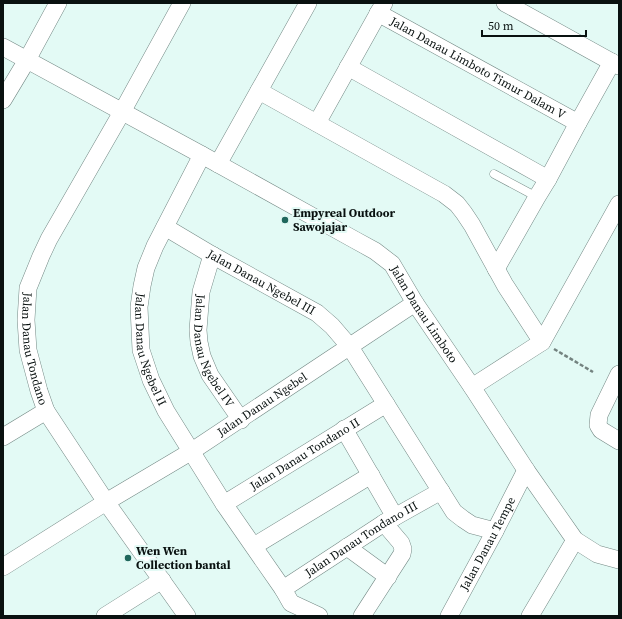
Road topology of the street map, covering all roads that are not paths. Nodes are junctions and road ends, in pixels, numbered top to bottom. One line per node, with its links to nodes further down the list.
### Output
1 (58, 3): 7 (street)
2 (182, 3): 12 (street, Jalan Danau Tondano)
3 (308, 3): 10 (street)
4 (505, 3): 8 (street)
5 (381, 8): 9 (street); 14 (street, Jalan Danau Limboto Timur Dalam V)
6 (3, 47): 7 (street, Jalan Danau Limboto)
7 (27, 60): 11 (street); 12 (street, Jalan Danau Limboto)
8 (616, 64): 14 (street)
9 (348, 66): 13 (street); 18 (street)
10 (259, 91): 13 (street); 16 (street)
11 (3, 100)
12 (122, 112): 15 (street, Jalan Danau Limboto); 30 (street, Jalan Danau Tondano)
13 (317, 123): 23 (street)
14 (578, 123): 18 (street)
15 (202, 155): 16 (street, Jalan Danau Limboto); 21 (street, Jalan Danau Ngebel II)
16 (218, 164): 24 (street, Jalan Danau Limboto)
17 (494, 174): 19 (lane)
18 (548, 179): 19 (street)
19 (537, 197): 23 (street)
20 (619, 204): 25 (street)
21 (165, 227): 22 (street, Jalan Danau Ngebel III); 35 (street, Jalan Danau Ngebel II)
22 (212, 255): 26 (street, Jalan Danau Ngebel III); 31 (street, Jalan Danau Ngebel IV)
23 (496, 269): 25 (street)
24 (415, 303): 26 (street, Jalan Danau Ngebel); 28 (street, Jalan Danau Limboto)
25 (542, 342): 28 (street)
26 (350, 347): 29 (street, Jalan Danau Ngebel III); 31 (street, Jalan Danau Ngebel)
27 (619, 374): 34 (street)
28 (472, 387): 36 (street, Jalan Danau Limboto)
29 (386, 404): 32 (street, Jalan Danau Tondano II); 38 (street, Jalan Danau Ngebel III)
30 (46, 411): 33 (street); 39 (street, Jalan Danau Tondano)
31 (240, 420): 35 (street, Jalan Danau Ngebel)
32 (344, 430): 37 (street); 40 (street, Jalan Danau Tondano II)
33 (3, 437)
34 (619, 441)
35 (192, 451): 39 (street, Jalan Danau Ngebel); 40 (street, Jalan Danau Ngebel II)
36 (526, 470): 42 (street, Jalan Danau Tempe); 43 (street, Jalan Danau Limboto)
37 (371, 475): 41 (street); 44 (street)
38 (441, 491): 41 (street, Jalan Danau Tondano III); 42 (street, Jalan Danau Ngebel III)
39 (106, 502): 47 (street, Jalan Danau Ngebel); 49 (street, Jalan Danau Tondano)
40 (224, 504): 44 (street, Jalan Danau Ngebel II)
41 (389, 520): 45 (street, Jalan Danau Tondano III); 48 (street)
42 (495, 530): 55 (street, Jalan Danau Tempe)
43 (575, 540): 46 (street, Jalan Danau Limboto); 56 (street)
44 (254, 546): 50 (street, Jalan Danau Ngebel II)
45 (347, 547): 48 (street); 50 (street, Jalan Danau Tondano III)
46 (619, 560)
47 (3, 567)
48 (388, 577): 54 (street)
49 (162, 580): 51 (street); 52 (street, Jalan Danau Tondano)
50 (283, 589): 53 (street, Jalan Danau Ngebel II)
51 (105, 616)
52 (187, 616)
53 (319, 616)
54 (362, 616)
55 (448, 616)
56 (530, 616)

